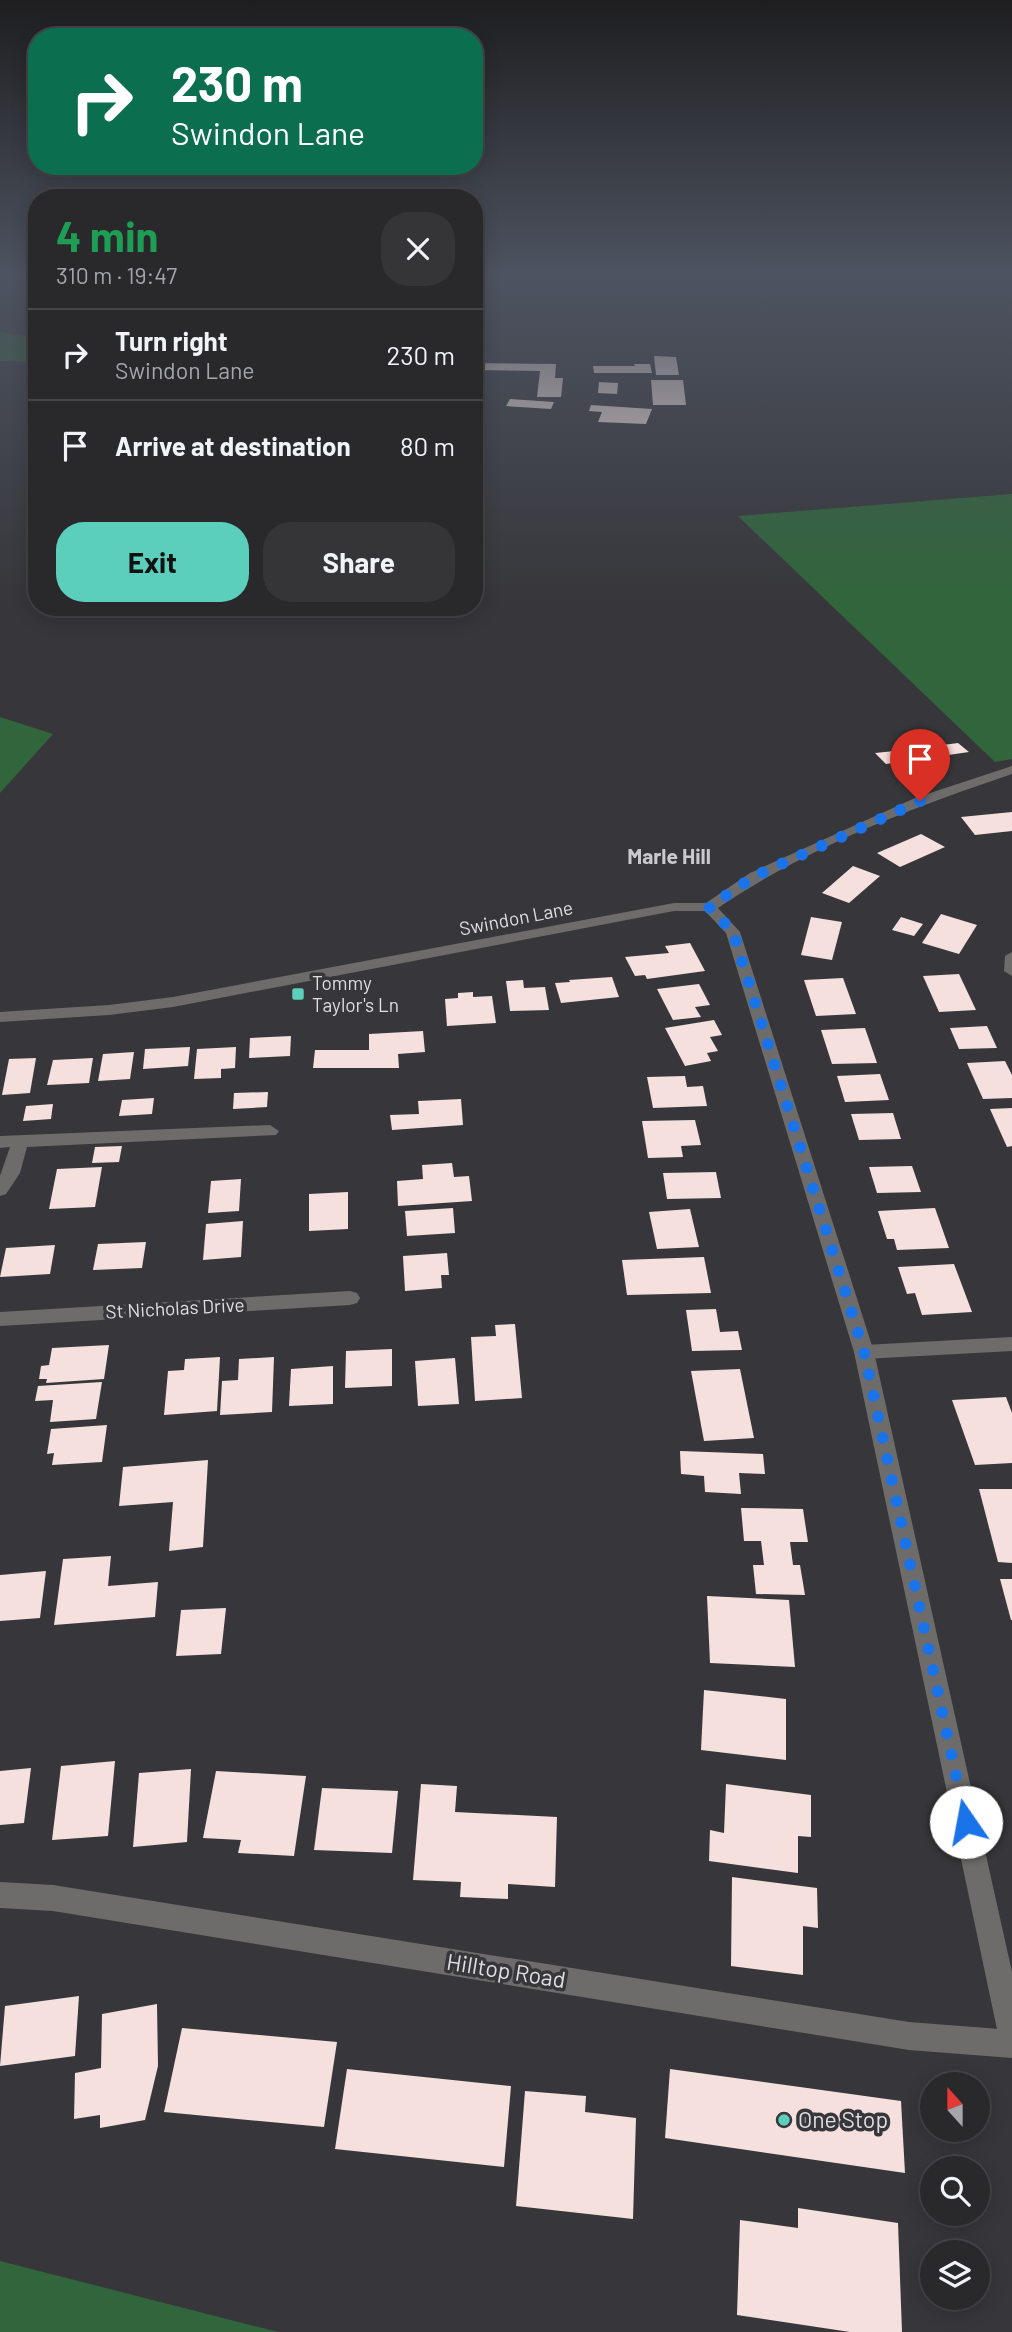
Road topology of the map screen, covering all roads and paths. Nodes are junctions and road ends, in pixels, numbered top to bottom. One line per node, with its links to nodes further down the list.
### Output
1 (1012, 770): 2 (street)
2 (709, 907): 5 (street, Swindon Lane); 13 (street)
3 (1012, 957): 4 (street)
4 (1012, 971)
5 (0, 1017)
6 (270, 1131): 7 (street)
7 (20, 1141): 8 (street); 9 (street)
8 (0, 1142)
9 (0, 1191)
10 (350, 1298): 11 (street, St Nicholas Drive)
11 (0, 1319)
12 (1012, 1344): 13 (street)
13 (864, 1352): 15 (street)
14 (0, 1895): 16 (street, Hilltop Road)
15 (1012, 2034)
16 (1012, 2044)

